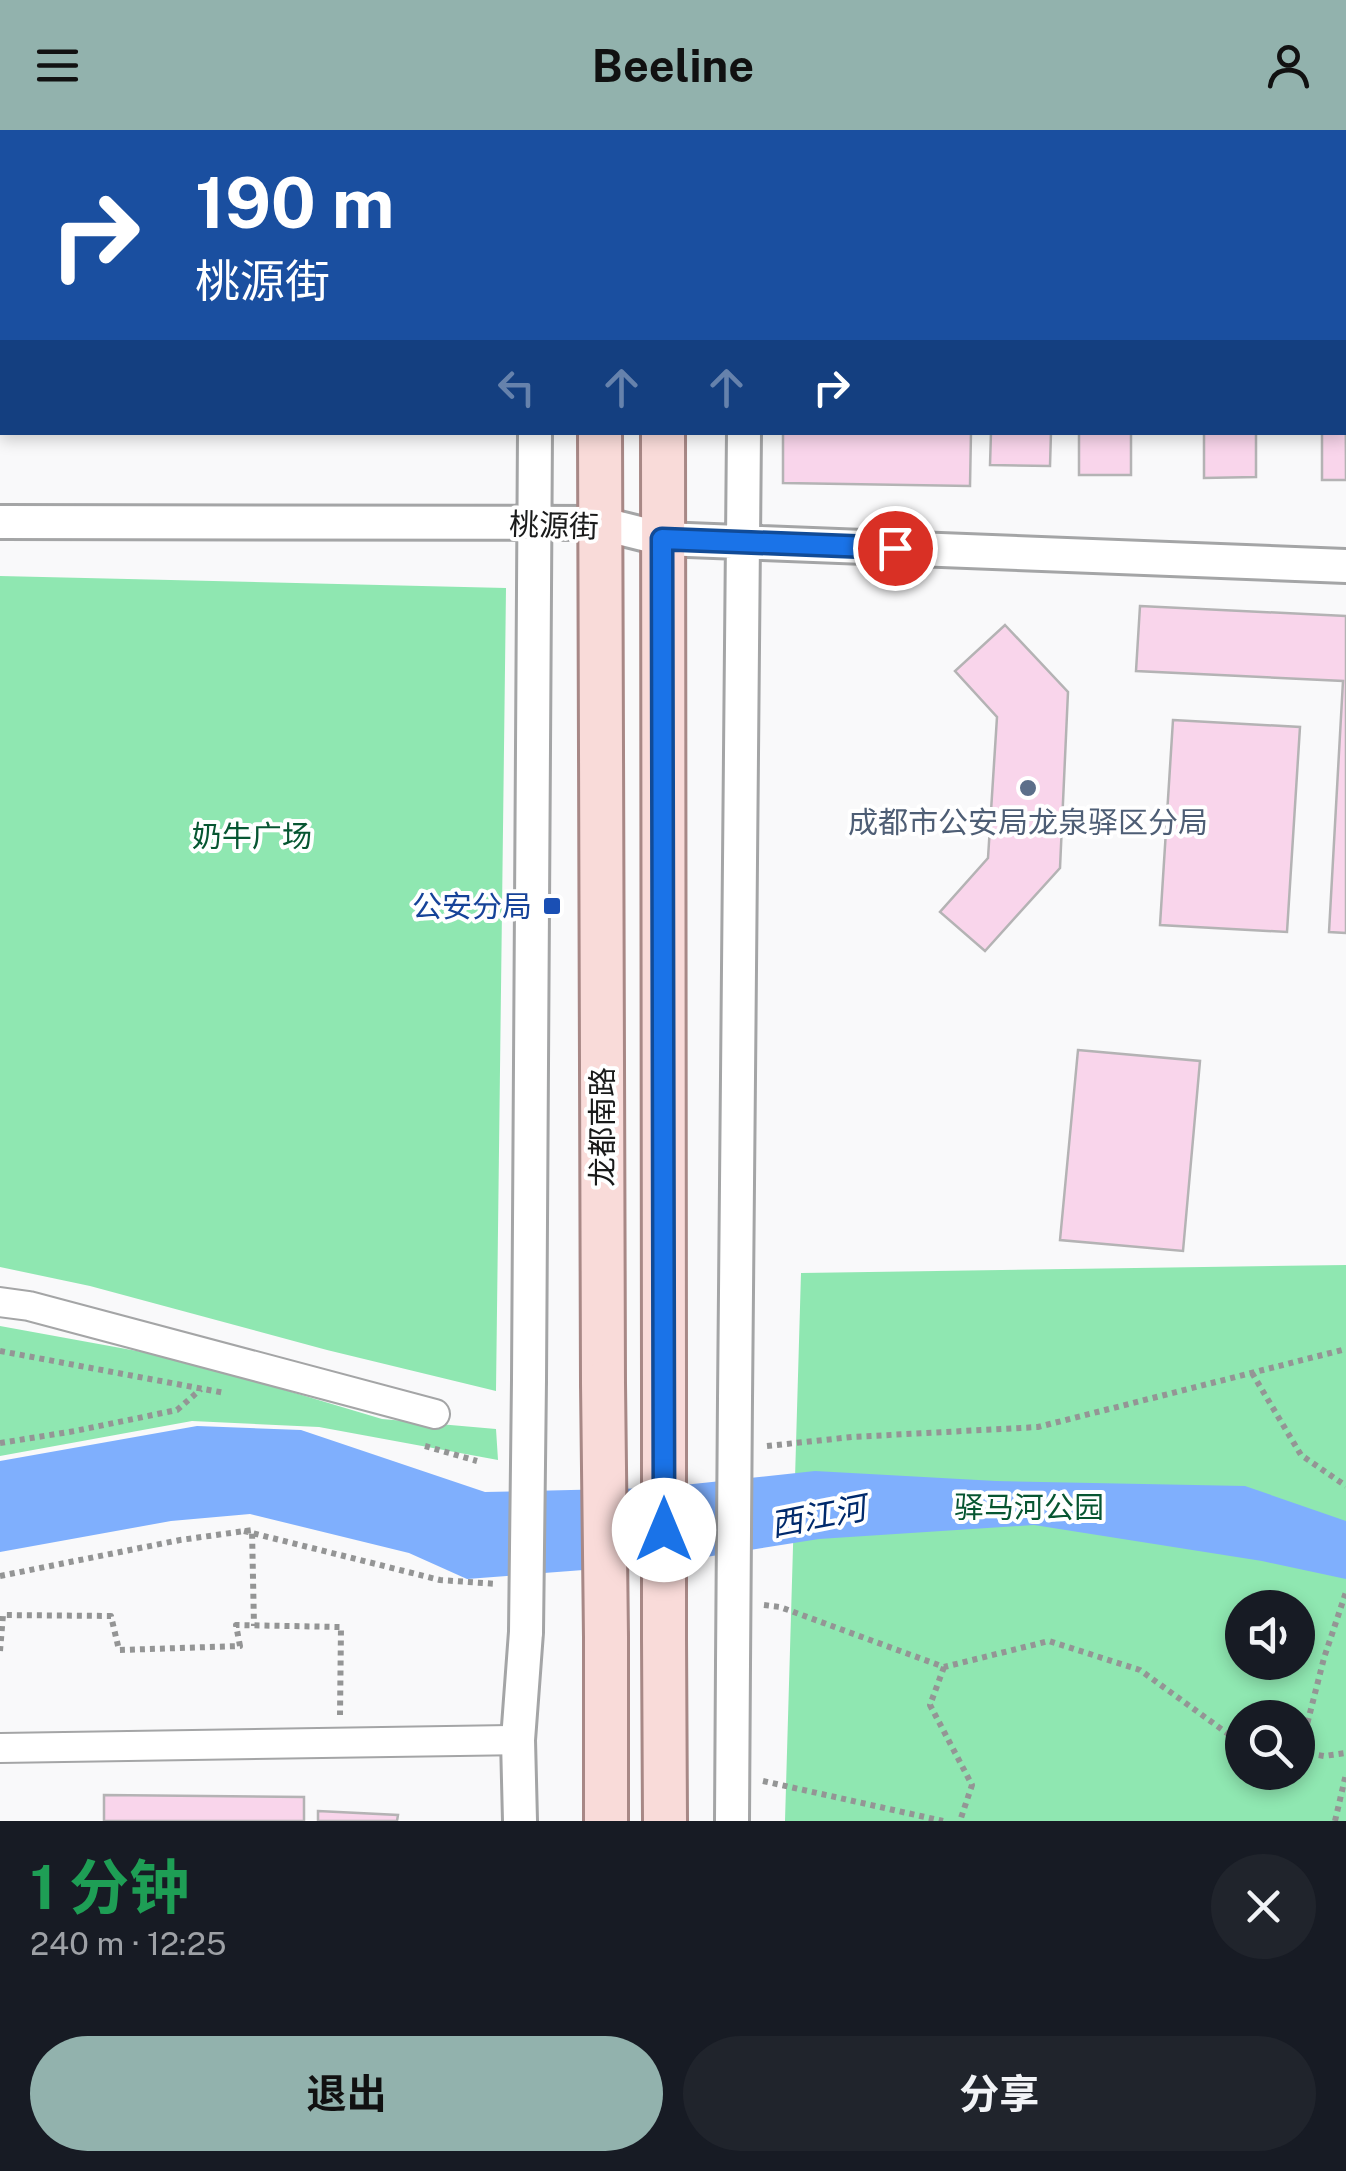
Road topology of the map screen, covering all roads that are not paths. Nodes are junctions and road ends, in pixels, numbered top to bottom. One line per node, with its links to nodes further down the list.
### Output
1 (535, 435): 6 (street)
2 (600, 435): 7 (main road, 龙都南路)
3 (664, 435): 8 (main road, 龙都南路)
4 (744, 435): 9 (street)
5 (0, 522): 6 (street, 桃源街)
6 (534, 524): 7 (street, 桃源街); 13 (street, bridge)
7 (599, 524): 8 (street, 桃源街); 16 (main road, 龙都南路, bridge)
8 (662, 539): 9 (street, 桃源街); 17 (main road, 龙都南路, bridge)
9 (744, 542): 10 (street, 桃源街); 18 (street, bridge)
10 (1346, 566)
11 (0, 1302): 12 (street)
12 (435, 1414)
13 (518, 1740): 14 (street); 15 (street)
14 (0, 1748)
15 (520, 1821)
16 (606, 1821)
17 (665, 1821)
18 (732, 1821)

